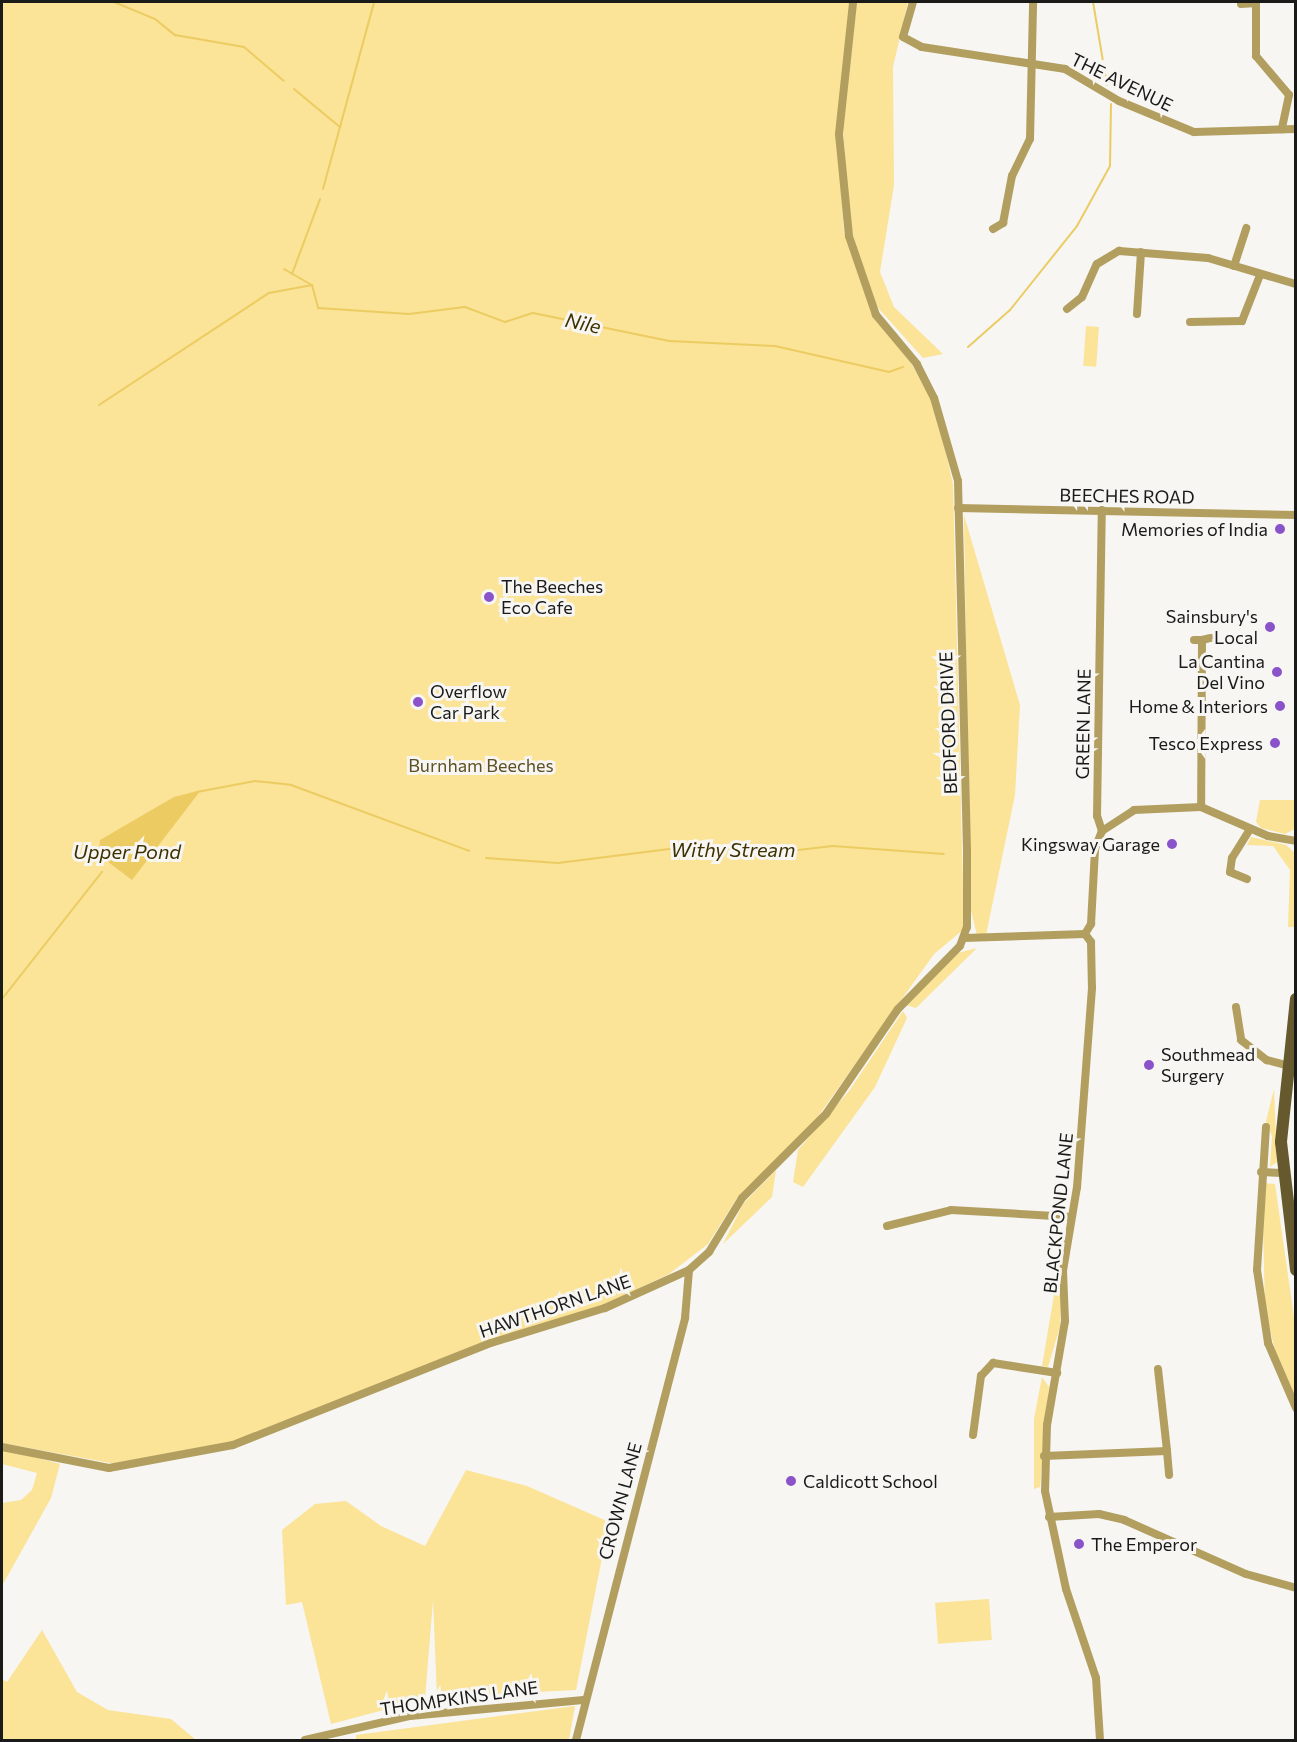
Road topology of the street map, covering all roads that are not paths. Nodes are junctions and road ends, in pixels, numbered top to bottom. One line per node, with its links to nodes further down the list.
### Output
1 (854, 2): 18 (street, BEDFORD DRIVE)
2 (913, 2): 6 (street, THE AVENUE)
3 (1033, 2): 6 (street)
4 (1256, 2): 5 (street); 7 (street)
5 (1241, 4)
6 (1032, 61): 7 (street, THE AVENUE); 10 (street)
7 (1282, 129): 8 (street, THE AVENUE)
8 (1296, 129)
9 (1246, 228): 12 (street)
10 (993, 229)
11 (1141, 252): 12 (street); 15 (street); 16 (street)
12 (1234, 266): 13 (street)
13 (1260, 275): 14 (street); 17 (street)
14 (1296, 284)
15 (1067, 309)
16 (1137, 314)
17 (1190, 322)
18 (958, 508): 19 (street, BEECHES ROAD); 28 (street, BEDFORD DRIVE)
19 (1102, 510): 20 (street, BEECHES ROAD); 24 (street, GREEN LANE)
20 (1296, 514)
21 (1211, 638): 22 (street)
22 (1201, 807): 23 (street); 24 (street)
23 (1250, 829): 25 (street); 26 (street)
24 (1102, 831): 27 (street, GREEN LANE)
25 (1296, 841)
26 (1247, 879)
27 (1085, 934): 28 (street); 35 (street, BLACKPOND LANE)
28 (964, 938): 37 (street, HAWTHORN LANE)
29 (1296, 999): 31 (main road)
30 (1236, 1007): 31 (street)
31 (1289, 1060): 34 (main road)
32 (1266, 1127): 33 (street)
33 (1261, 1172): 34 (street); 41 (street)
34 (1282, 1173): 38 (main road)
35 (1071, 1216): 36 (street); 40 (street, BLACKPOND LANE)
36 (887, 1226)
37 (689, 1270): 43 (street, HAWTHORN LANE); 49 (street, CROWN LANE)
38 (1296, 1270)
39 (1158, 1369): 44 (street)
40 (1057, 1373): 42 (street); 45 (street, BLACKPOND LANE)
41 (1296, 1408)
42 (973, 1435)
43 (2, 1447)
44 (1167, 1451): 45 (street); 46 (street)
45 (1044, 1456): 47 (street, BLACKPOND LANE)
46 (1169, 1475)
47 (1049, 1517): 48 (street); 52 (street, BLACKPOND LANE)
48 (1296, 1588)
49 (583, 1700): 50 (street, THOMPKINS LANE); 51 (street, CROWN LANE)
50 (305, 1740)
51 (576, 1740)
52 (1100, 1740)

